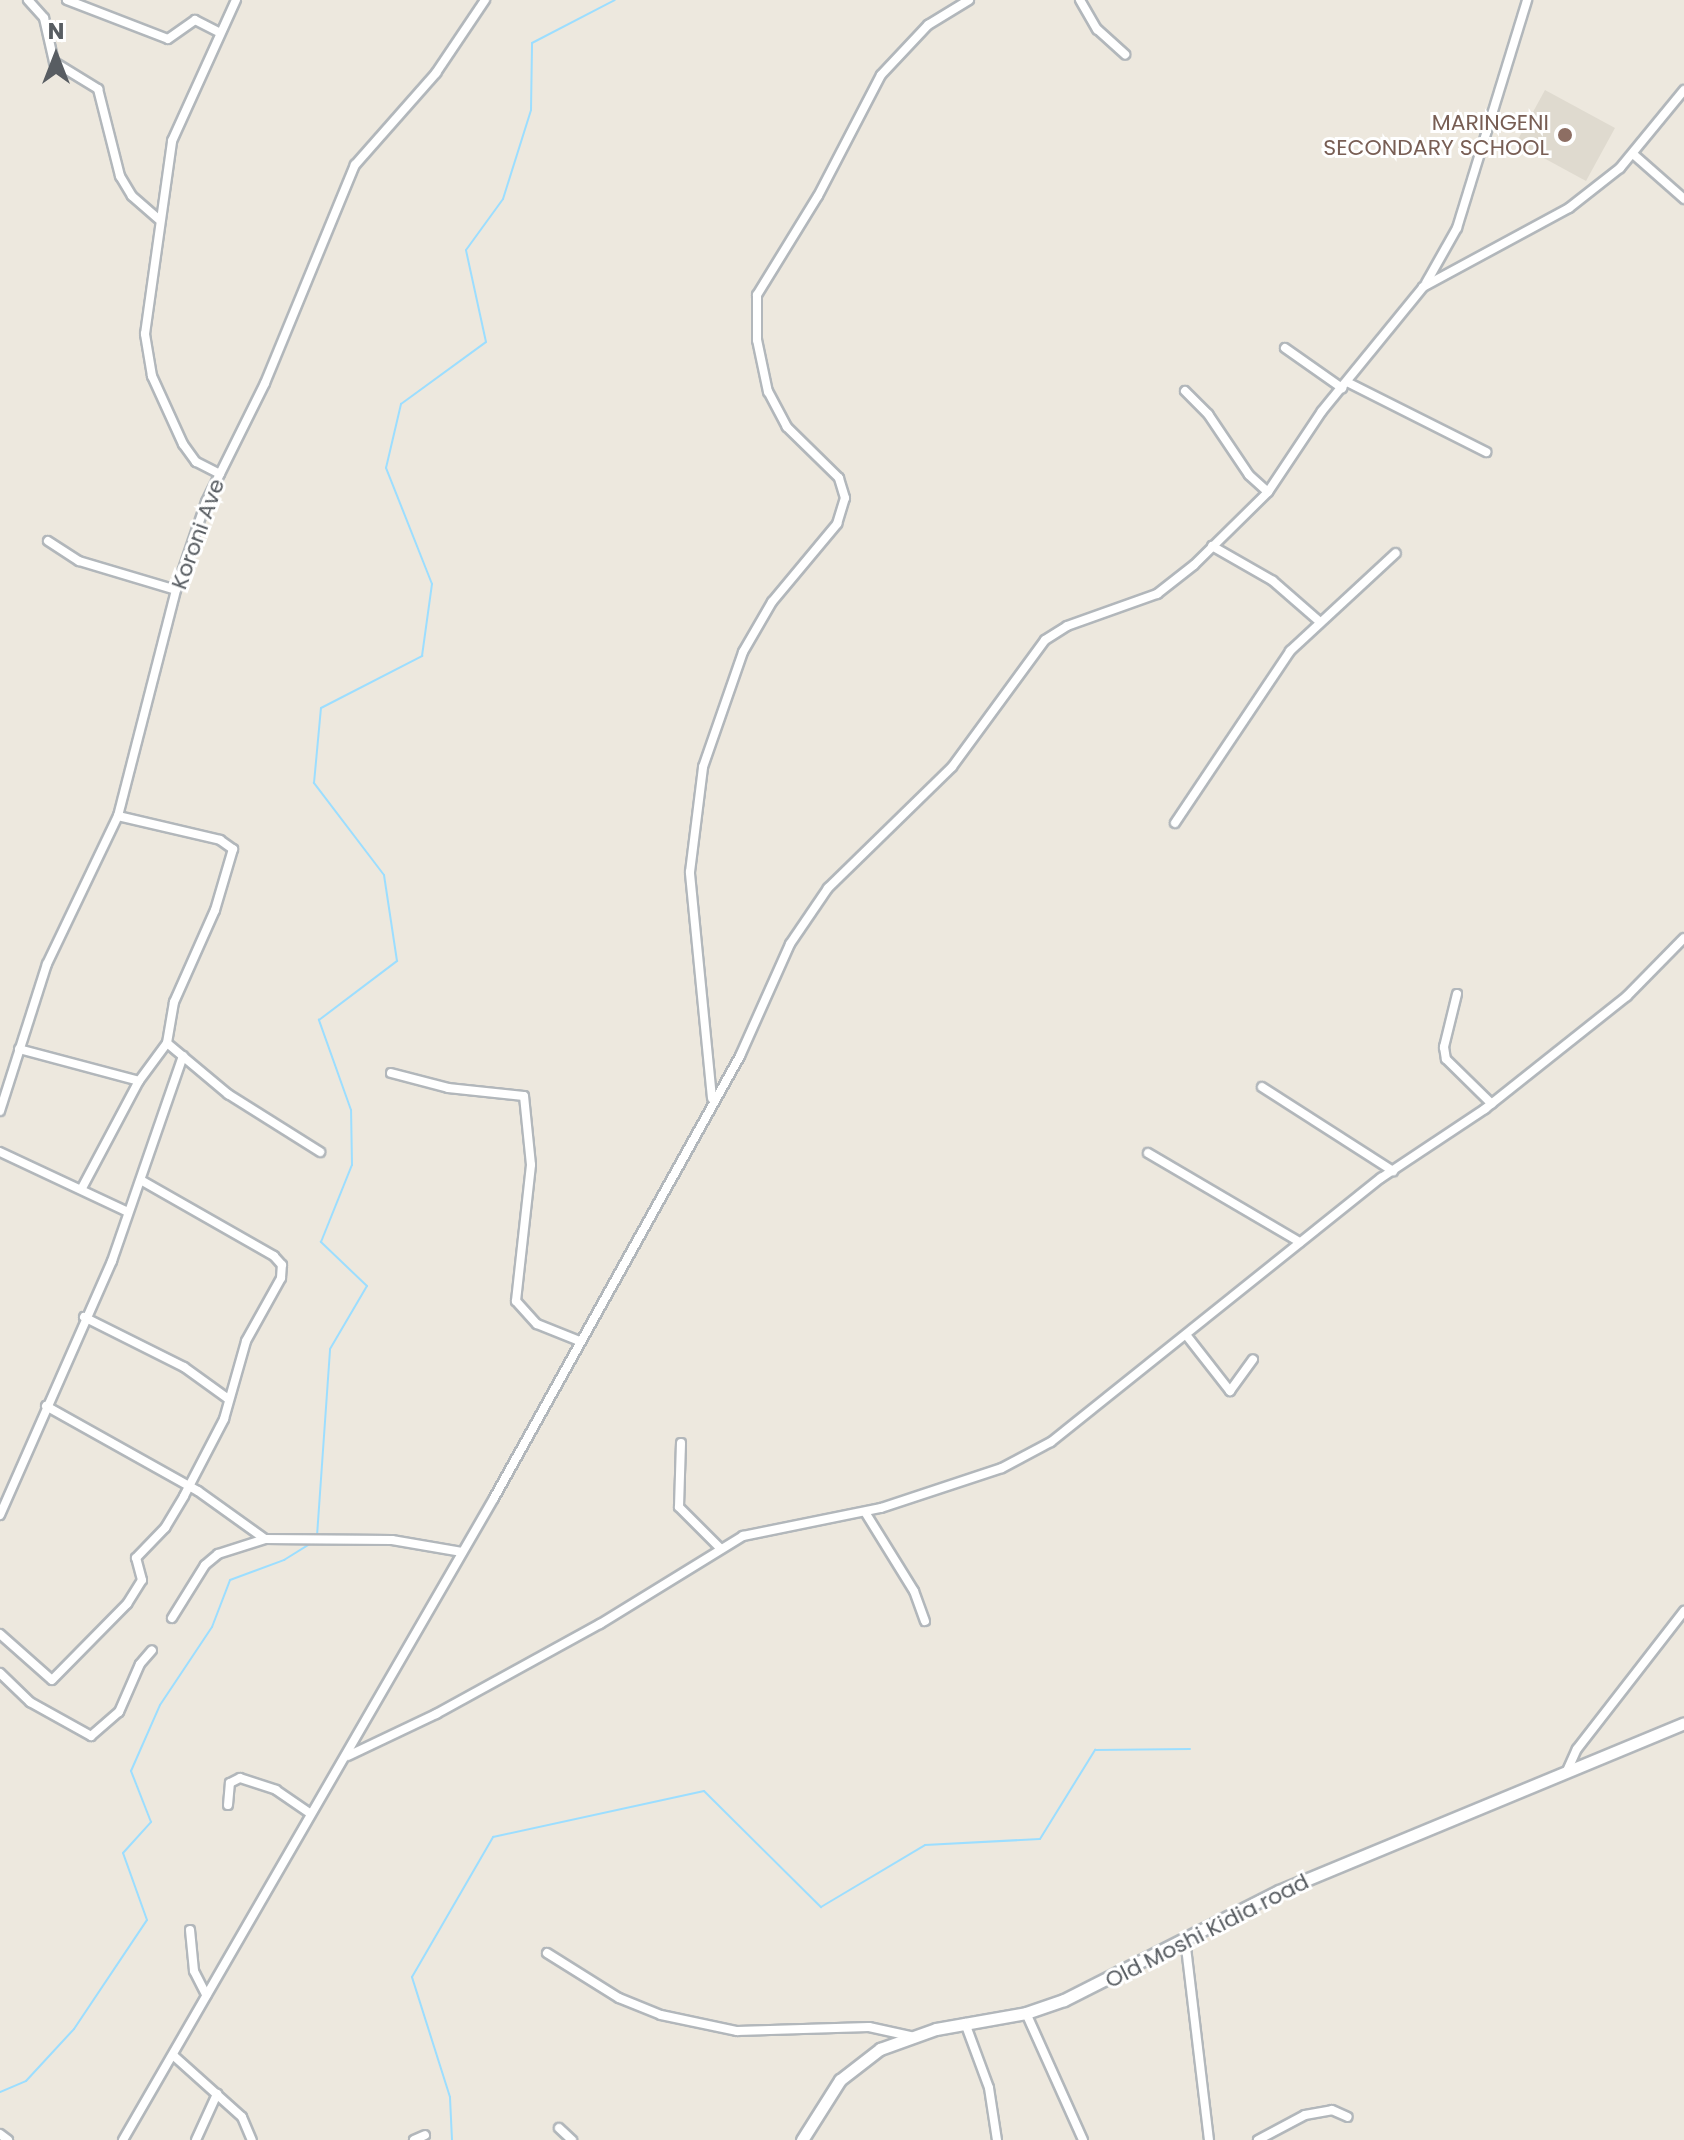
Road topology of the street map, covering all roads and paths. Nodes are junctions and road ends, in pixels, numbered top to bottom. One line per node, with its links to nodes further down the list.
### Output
1 (28, 0): 13 (street)
2 (67, 0): 8 (street)
3 (236, 0): 8 (street)
4 (485, 0): 19 (street, Koroni Ave)
5 (969, 0): 36 (street)
6 (1080, 0): 9 (street)
7 (1527, 0): 14 (street)
8 (219, 32): 13 (street)
9 (1125, 54)
10 (1684, 90): 11 (street)
11 (1633, 154): 12 (street); 14 (street)
12 (1684, 199)
13 (158, 219): 19 (street)
14 (1423, 287): 16 (street)
15 (1285, 348): 16 (street)
16 (1345, 385): 18 (street); 20 (street)
17 (1185, 391): 20 (street)
18 (1486, 452)
19 (220, 474): 24 (street, Koroni Ave)
20 (1268, 492): 22 (street)
21 (48, 541): 24 (street)
22 (1212, 546): 25 (street); 36 (street)
23 (1396, 553): 25 (street)
24 (176, 590): 26 (street, Koroni Ave)
25 (1319, 621): 27 (street)
26 (118, 816): 30 (street); 31 (street, Koroni Ave)
27 (1175, 823)
28 (1684, 938): 37 (street)
29 (1457, 994): 37 (street)
30 (167, 1043): 32 (street); 34 (street)
31 (19, 1049): 34 (street); 38 (street, Koroni Ave)
32 (183, 1056): 40 (street); 43 (street)
33 (391, 1073): 49 (street)
34 (139, 1081): 44 (street)
35 (1262, 1087): 42 (street)
36 (712, 1099): 49 (street)
37 (1492, 1104): 42 (street)
38 (0, 1111)
39 (0, 1152): 44 (street)
40 (320, 1152)
41 (1148, 1153): 46 (street)
42 (1393, 1171): 46 (street)
43 (141, 1180): 45 (street); 51 (street)
44 (82, 1188): 45 (street)
45 (128, 1212): 47 (street)
46 (1300, 1242): 48 (street)
47 (84, 1317): 51 (street); 52 (street)
48 (1187, 1336): 50 (street); 55 (street)
49 (577, 1340): 59 (street)
50 (1253, 1359)
51 (227, 1398): 54 (street)
52 (46, 1406): 54 (street); 56 (street)
53 (681, 1443): 58 (street)
54 (188, 1486): 57 (street); 63 (street)
55 (865, 1512): 58 (street); 62 (street)
56 (0, 1515)
57 (265, 1539): 59 (street); 61 (street)
58 (720, 1548): 67 (street)
59 (462, 1552): 67 (street)
60 (1684, 1611): 68 (street)
61 (172, 1618)
62 (925, 1621)
63 (0, 1634)
64 (152, 1650): 65 (street)
65 (0, 1673)
66 (1684, 1723): 68 (street, Old Moshi Kidia road)
67 (347, 1756): 70 (street)
68 (1567, 1771): 72 (street, Old Moshi Kidia road)
69 (228, 1805): 70 (street)
70 (311, 1814): 74 (street)
71 (190, 1930): 74 (street)
72 (1185, 1939): 75 (street, Old Moshi Kidia road); 93 (street)
73 (547, 1953): 77 (street)
74 (206, 1995): 78 (street)
75 (1026, 2013): 76 (street, Old Moshi Kidia road); 92 (street)
76 (965, 2023): 77 (street, Old Moshi Kidia road); 91 (street)
77 (910, 2036): 90 (street, Old Moshi Kidia road)
78 (174, 2056): 79 (street); 85 (street)
79 (217, 2094): 86 (street); 87 (street)
80 (1348, 2117): 94 (street)
81 (559, 2128): 89 (street)
82 (0, 2134): 84 (street)
83 (425, 2135): 88 (street)
84 (8, 2140)
85 (123, 2140)
86 (196, 2140)
87 (252, 2140)
88 (414, 2140)
89 (572, 2140)
90 (802, 2140)
91 (997, 2140)
92 (1083, 2140)
93 (1209, 2140)
94 (1258, 2140)

